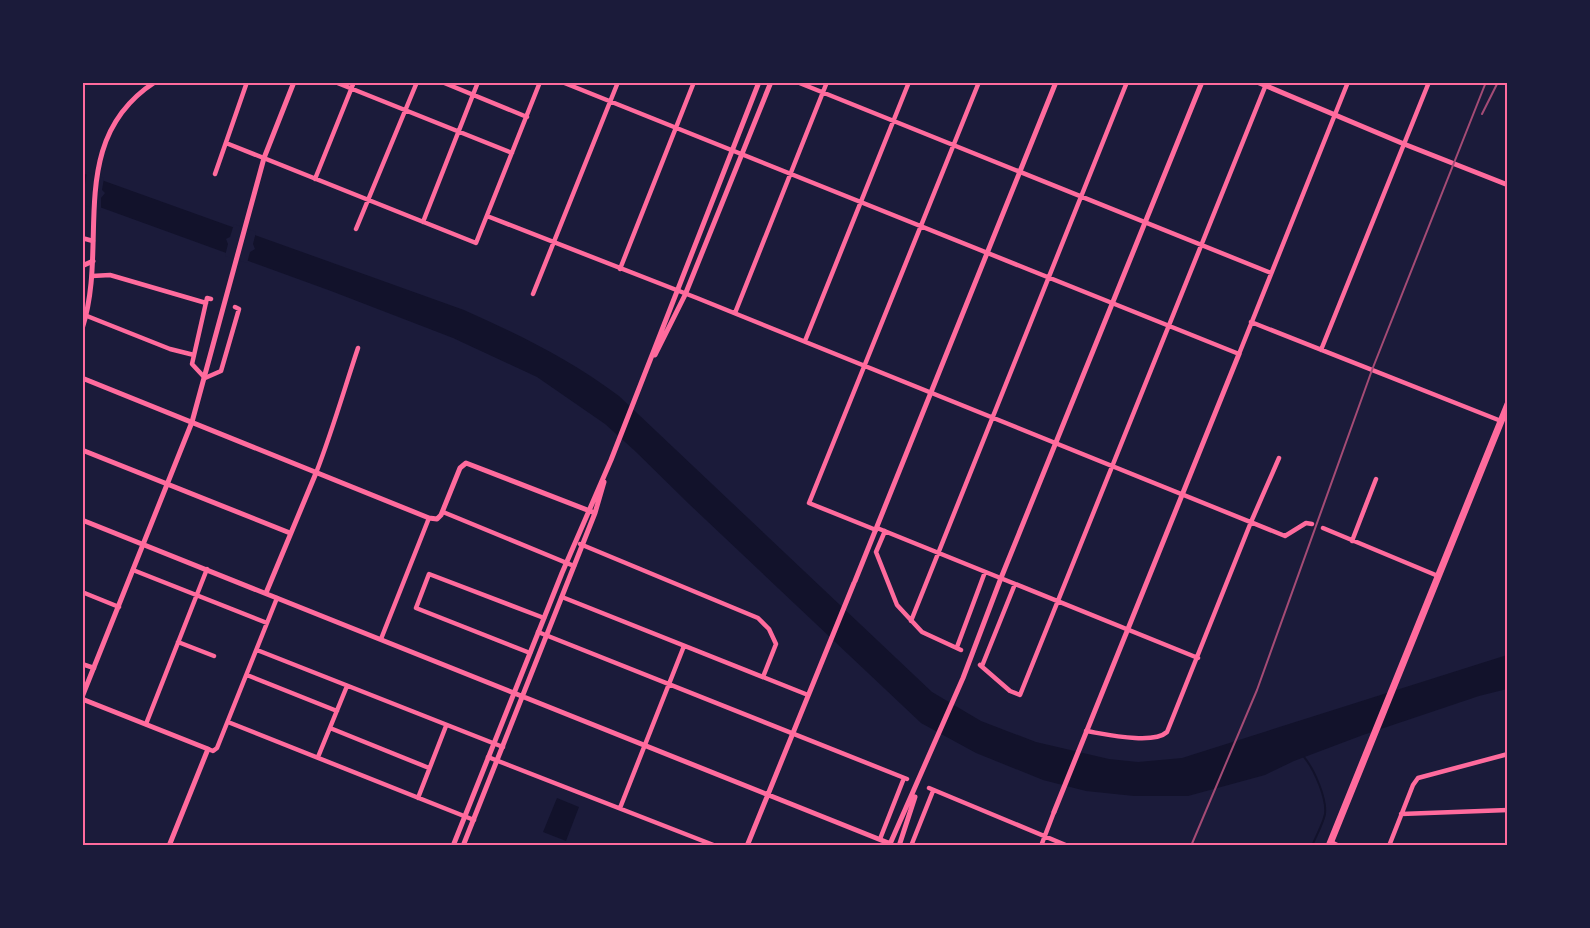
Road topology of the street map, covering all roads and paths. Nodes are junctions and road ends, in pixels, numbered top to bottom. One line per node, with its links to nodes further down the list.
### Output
1 (155, 82): 57 (street)
2 (247, 82): 36 (street)
3 (294, 82): 42 (street)
4 (335, 82): 26 (street)
5 (354, 82): 26 (street)
6 (417, 82): 30 (street)
7 (442, 82): 28 (street)
8 (478, 82): 28 (street)
9 (540, 82): 32 (street)
10 (562, 82): 29 (street)
11 (618, 82): 29 (street)
12 (694, 82): 34 (street)
13 (759, 82): 39 (street)
14 (771, 82): 41 (street)
15 (797, 82): 27 (street)
16 (828, 82): 27 (street)
17 (909, 82): 33 (street)
18 (979, 82): 37 (street)
19 (1056, 82): 43 (street)
20 (1127, 82): 48 (street)
21 (1202, 82): 53 (street)
22 (1257, 82): 25 (street)
23 (1348, 82): 31 (street)
24 (1429, 82): 38 (street)
25 (1266, 84): 31 (street); 59 (street)
26 (352, 89): 30 (street); 46 (street)
27 (823, 93): 33 (street); 45 (street)
28 (473, 95): 32 (street); 35 (street)
29 (610, 102): 34 (street); 58 (street)
30 (405, 110): 35 (street); 49 (street)
31 (1335, 114): 38 (street); 64 (street)
32 (527, 117): 40 (street)
33 (893, 122): 37 (street); 50 (street)
34 (676, 128): 39 (street); 63 (street)
35 (459, 131): 40 (street); 52 (street)
36 (226, 142): 42 (street); 44 (street)
37 (954, 144): 43 (street); 54 (street)
38 (1404, 144): 47 (street); 81 (street)
39 (732, 151): 41 (street); 67 (street)
40 (512, 153): 51 (street)
41 (742, 155): 45 (street); 69 (street)
42 (264, 158): 46 (street); 86 (street)
43 (1020, 172): 48 (street); 60 (street)
44 (215, 174)
45 (791, 174): 50 (street); 74 (street)
46 (315, 179): 49 (street)
47 (1508, 185)
48 (1081, 197): 53 (street); 66 (street)
49 (368, 200): 52 (street); 55 (street)
50 (861, 202): 54 (street); 79 (street)
51 (487, 216): 52 (street); 58 (street)
52 (423, 222)
53 (1145, 222): 59 (street); 72 (street)
54 (922, 227): 60 (street); 84 (street)
55 (356, 229)
56 (82, 238): 57 (street)
57 (93, 241): 61 (street)
58 (553, 242): 63 (street); 68 (street)
59 (1202, 244): 64 (street); 77 (street)
60 (987, 253): 66 (street); 88 (street)
61 (93, 261): 62 (street); 65 (street)
62 (82, 266)
63 (620, 269): 67 (street)
64 (1271, 273): 76 (street)
65 (92, 276): 71 (street); 75 (street)
66 (1049, 278): 72 (street); 90 (street)
67 (676, 291): 69 (street); 87 (street)
68 (533, 294)
69 (685, 295): 74 (street); 87 (street)
70 (211, 299): 71 (street)
71 (206, 303): 83 (street)
72 (1112, 303): 77 (street); 93 (street)
73 (235, 307): 86 (street)
74 (735, 313): 79 (street)
75 (87, 316): 78 (street); 83 (street)
76 (1251, 322): 81 (street); 82 (street)
77 (1168, 327): 82 (street); 97 (street)
78 (82, 329)
79 (805, 341): 84 (street)
80 (358, 348): 98 (street)
81 (1321, 350): 91 (street)
82 (1239, 354): 101 (street)
83 (194, 355): 86 (street)
84 (866, 366): 88 (street); 110 (street)
85 (82, 378): 92 (street)
86 (205, 378): 92 (street)
87 (639, 386): 96 (street)
88 (931, 393): 90 (street); 110 (street)
89 (1508, 404): 91 (highway)
90 (992, 418): 93 (street); 117 (street)
91 (1501, 421): 123 (highway)
92 (192, 422): 98 (street); 100 (street)
93 (1056, 444): 97 (street); 124 (street)
94 (82, 450): 100 (street)
95 (1279, 458): 107 (street)
96 (610, 460): 102 (street); 104 (street)
97 (1112, 466): 101 (street); 131 (street)
98 (316, 473): 105 (street); 112 (street)
99 (1376, 479): 113 (street)
100 (167, 484): 112 (street); 115 (street)
101 (1182, 494): 107 (street); 136 (street)
102 (589, 509): 103 (street); 104 (street); 114 (street)
103 (443, 512): 105 (street); 118 (street)
104 (595, 513): 116 (street)
105 (429, 518): 139 (street)
106 (82, 520): 115 (street)
107 (1251, 522): 108 (street); 145 (street)
108 (1312, 524)
109 (1323, 528): 113 (street)
110 (876, 529): 111 (street); 153 (street)
111 (885, 531): 117 (street); 134 (street)
112 (290, 533): 127 (street)
113 (1352, 541): 123 (street)
114 (574, 542): 116 (street); 118 (street)
115 (143, 544): 120 (street); 121 (street)
116 (583, 545): 119 (street); 149 (street)
117 (938, 553): 122 (street); 134 (street)
118 (566, 562): 119 (street); 133 (street)
119 (574, 566): 129 (street)
120 (207, 569): 127 (street); 128 (street)
121 (133, 570): 128 (street); 132 (street)
122 (985, 572): 124 (street); 134 (street)
123 (1438, 576): 182 (highway)
124 (1001, 578): 125 (street); 183 (street)
125 (1015, 584): 131 (street); 131 (street)
126 (82, 592): 132 (street)
127 (266, 593): 130 (street)
128 (196, 596): 135 (street); 140 (street)
129 (562, 597): 138 (street); 141 (street)
130 (277, 598): 135 (street); 139 (street)
131 (1058, 602): 136 (street)
132 (119, 607): 147 (street)
133 (544, 618): 137 (street); 143 (street)
134 (911, 621)
135 (267, 623): 142 (street)
136 (1128, 630): 145 (street); 161 (street)
137 (538, 632): 138 (street); 143 (street)
138 (547, 635): 150 (street); 154 (street)
139 (381, 639): 152 (street)
140 (178, 642): 144 (street); 158 (street)
141 (684, 646): 149 (street); 150 (street)
142 (257, 650): 148 (street); 151 (street)
143 (530, 652): 152 (street)
144 (214, 656)
145 (1198, 658): 161 (street)
146 (82, 664): 147 (street)
147 (94, 668): 155 (street)
148 (247, 675): 156 (street); 157 (street)
149 (763, 677): 153 (street)
150 (668, 684): 162 (street); 164 (street)
151 (347, 686): 156 (street); 159 (street)
152 (514, 693): 154 (street); 163 (street)
153 (808, 695): 162 (street)
154 (523, 696): 164 (street); 165 (street)
155 (82, 698): 158 (street)
156 (337, 711): 160 (street)
157 (228, 722): 166 (street); 168 (street)
158 (146, 724): 166 (street)
159 (446, 726): 163 (street); 171 (street)
160 (330, 728): 168 (street); 171 (street)
161 (1086, 731): 176 (street)
162 (792, 733): 172 (street); 181 (street)
163 (494, 744): 165 (street); 169 (street)
164 (644, 745): 172 (street); 174 (street)
165 (502, 747): 170 (street)
166 (208, 749): 184 (street)
167 (1508, 754): 177 (street)
168 (318, 757): 173 (street)
169 (488, 757): 170 (street); 178 (street)
170 (497, 760): 174 (street); 179 (street)
171 (429, 768): 173 (street)
172 (768, 794): 181 (street); 188 (street)
173 (418, 798): 178 (street)
174 (620, 808): 187 (street)
175 (1508, 810): 177 (street)
176 (1054, 812): 180 (street)
177 (1401, 814): 193 (street)
178 (464, 817): 179 (street); 185 (street)
179 (474, 820): 186 (street)
180 (1045, 837): 189 (street); 190 (street); 191 (street)
181 (879, 839): 183 (street)
182 (1330, 844): 192 (street)
183 (894, 845)
184 (169, 846)
185 (453, 846)
186 (463, 846)
187 (716, 846)
188 (747, 846)
189 (911, 846)
190 (1041, 846)
191 (1068, 846)
192 (1339, 846)
193 (1389, 846)

